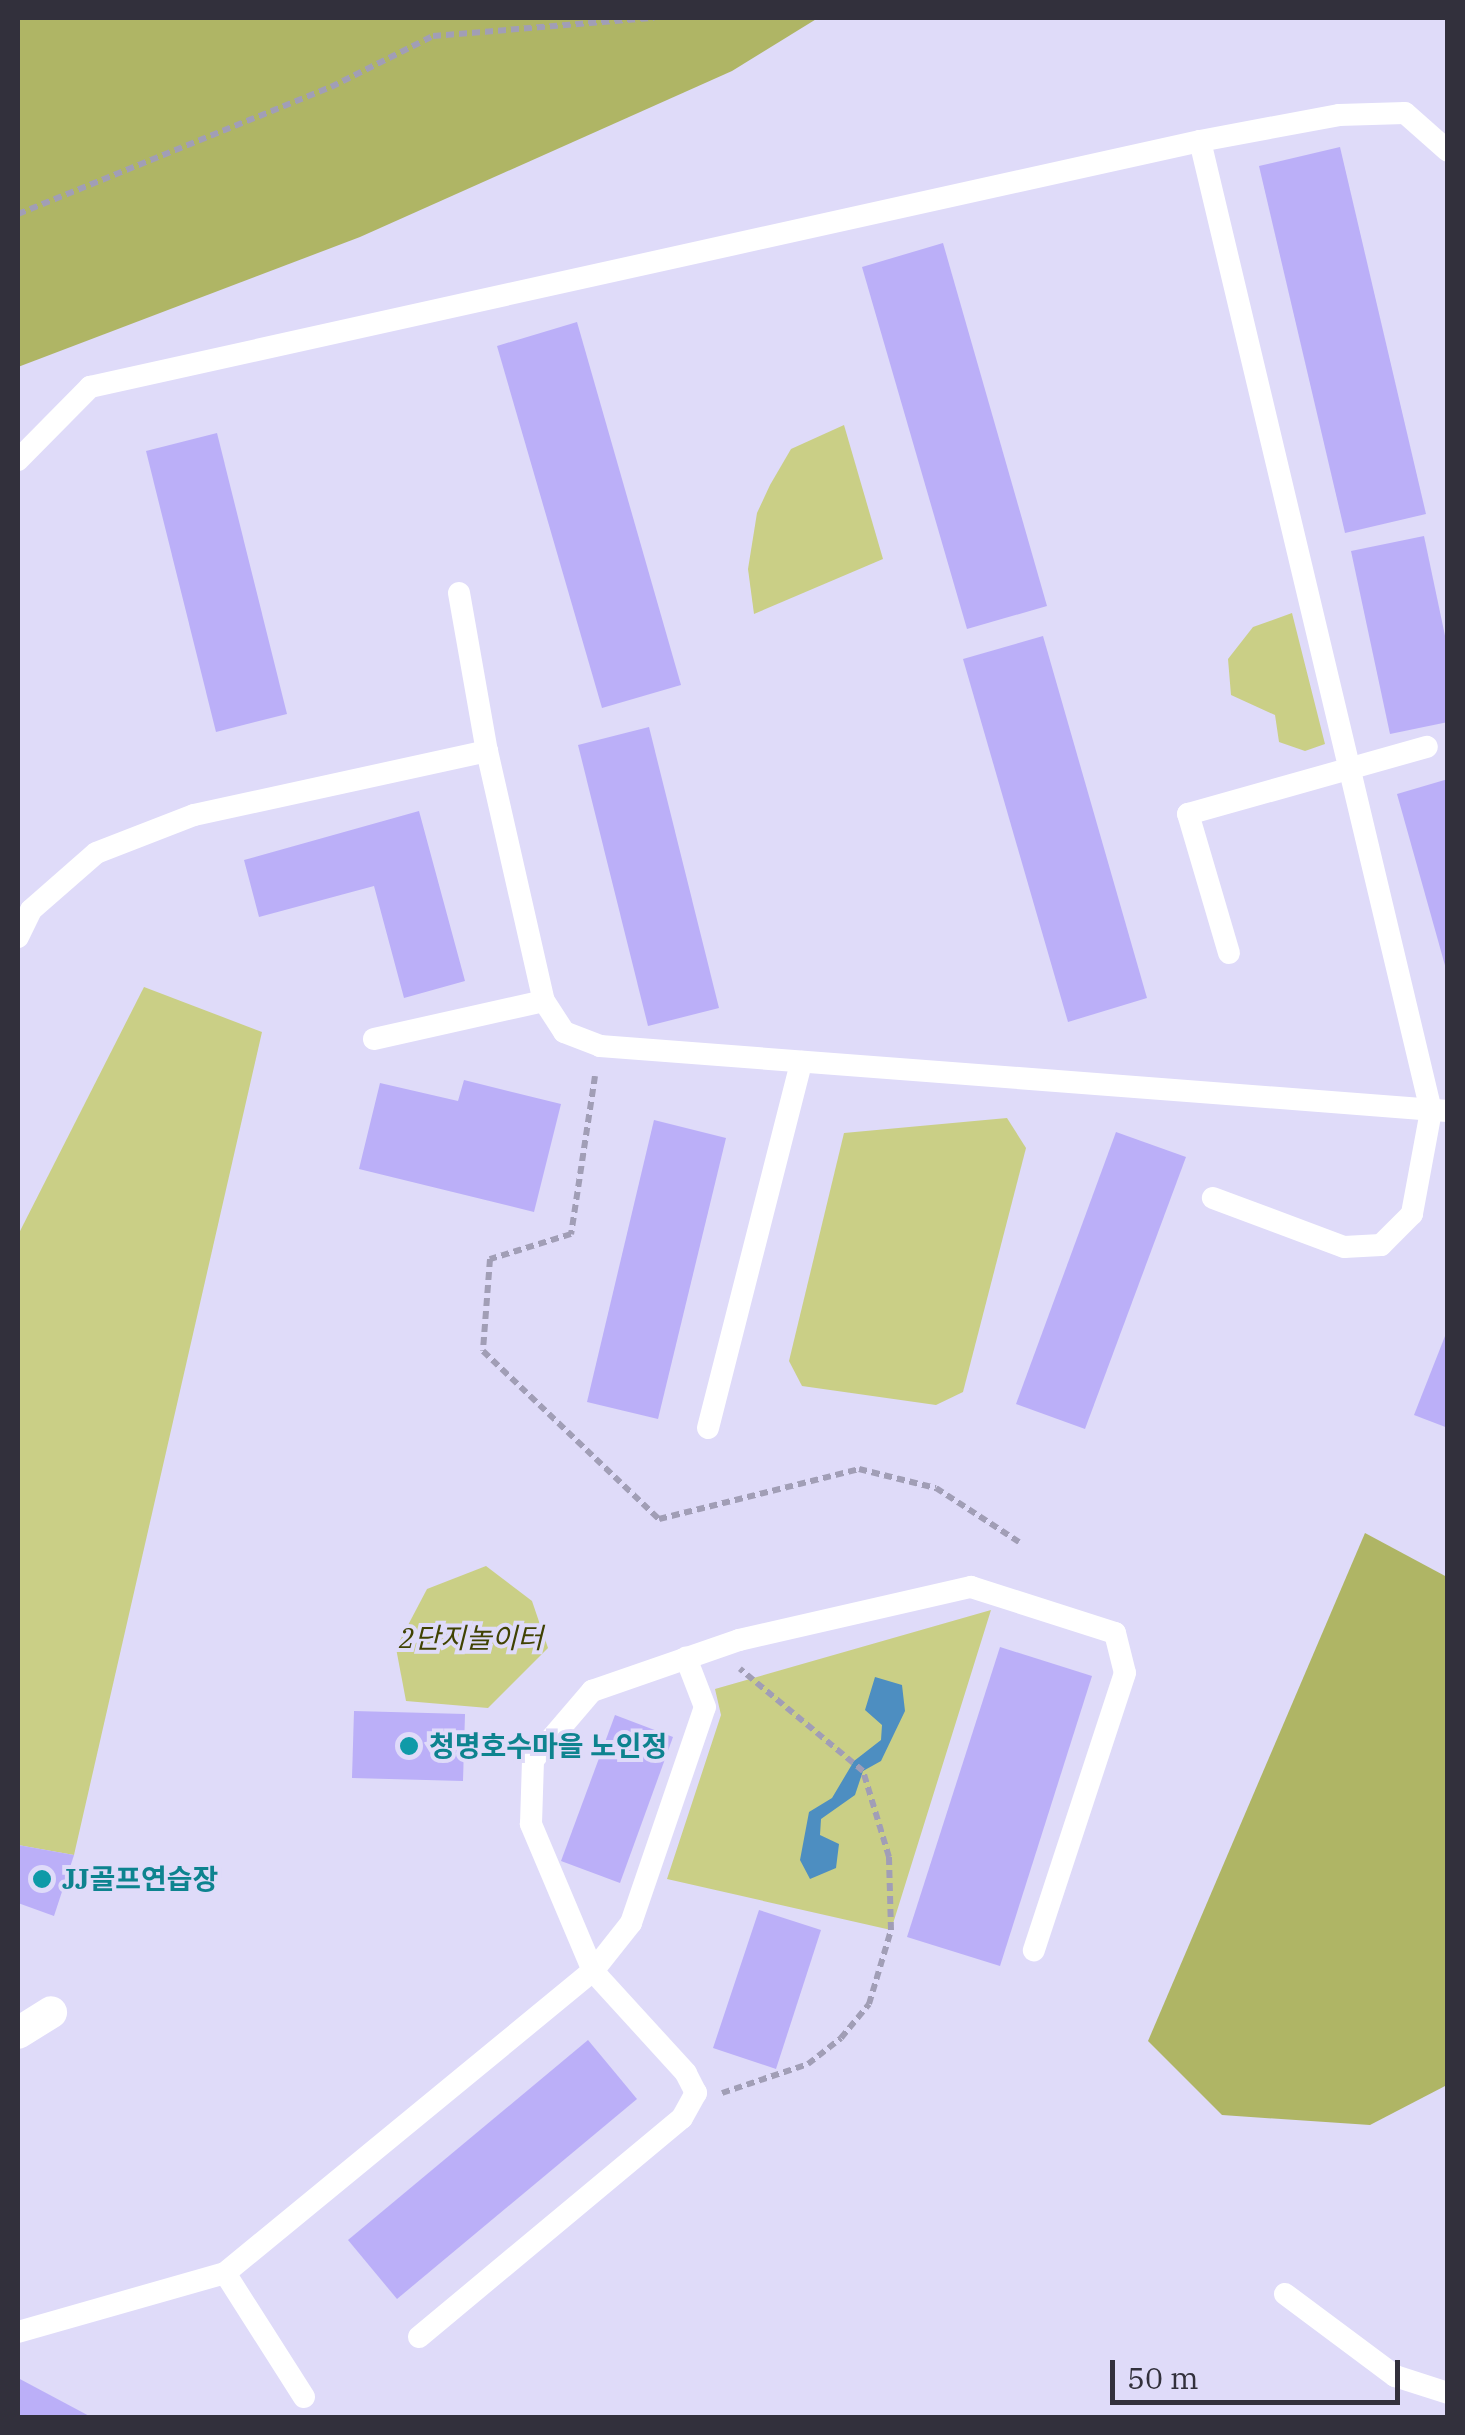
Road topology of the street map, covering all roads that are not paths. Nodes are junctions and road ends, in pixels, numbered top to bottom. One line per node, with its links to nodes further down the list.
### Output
1 (1200, 141): 2 (lane); 3 (lane); 7 (lane)
2 (1448, 151)
3 (18, 460)
4 (459, 592): 6 (lane)
5 (1427, 747): 7 (lane)
6 (487, 751): 8 (lane); 10 (lane)
7 (1349, 767): 9 (lane); 13 (lane)
8 (18, 937)
9 (1228, 954)
10 (544, 1001): 11 (lane); 12 (lane)
11 (374, 1039)
12 (801, 1062): 13 (lane); 15 (lane)
13 (1439, 1111): 14 (lane)
14 (1213, 1198)
15 (708, 1428)
16 (686, 1658): 17 (lane); 18 (lane); 18 (lane)
17 (1034, 1950)
18 (593, 1971): 21 (lane); 24 (lane)
19 (51, 2012): 20 (street)
20 (18, 2033)
21 (225, 2274): 23 (lane); 26 (lane)
22 (1285, 2294): 25 (lane)
23 (18, 2332)
24 (419, 2337)
25 (1448, 2394)
26 (304, 2397)

